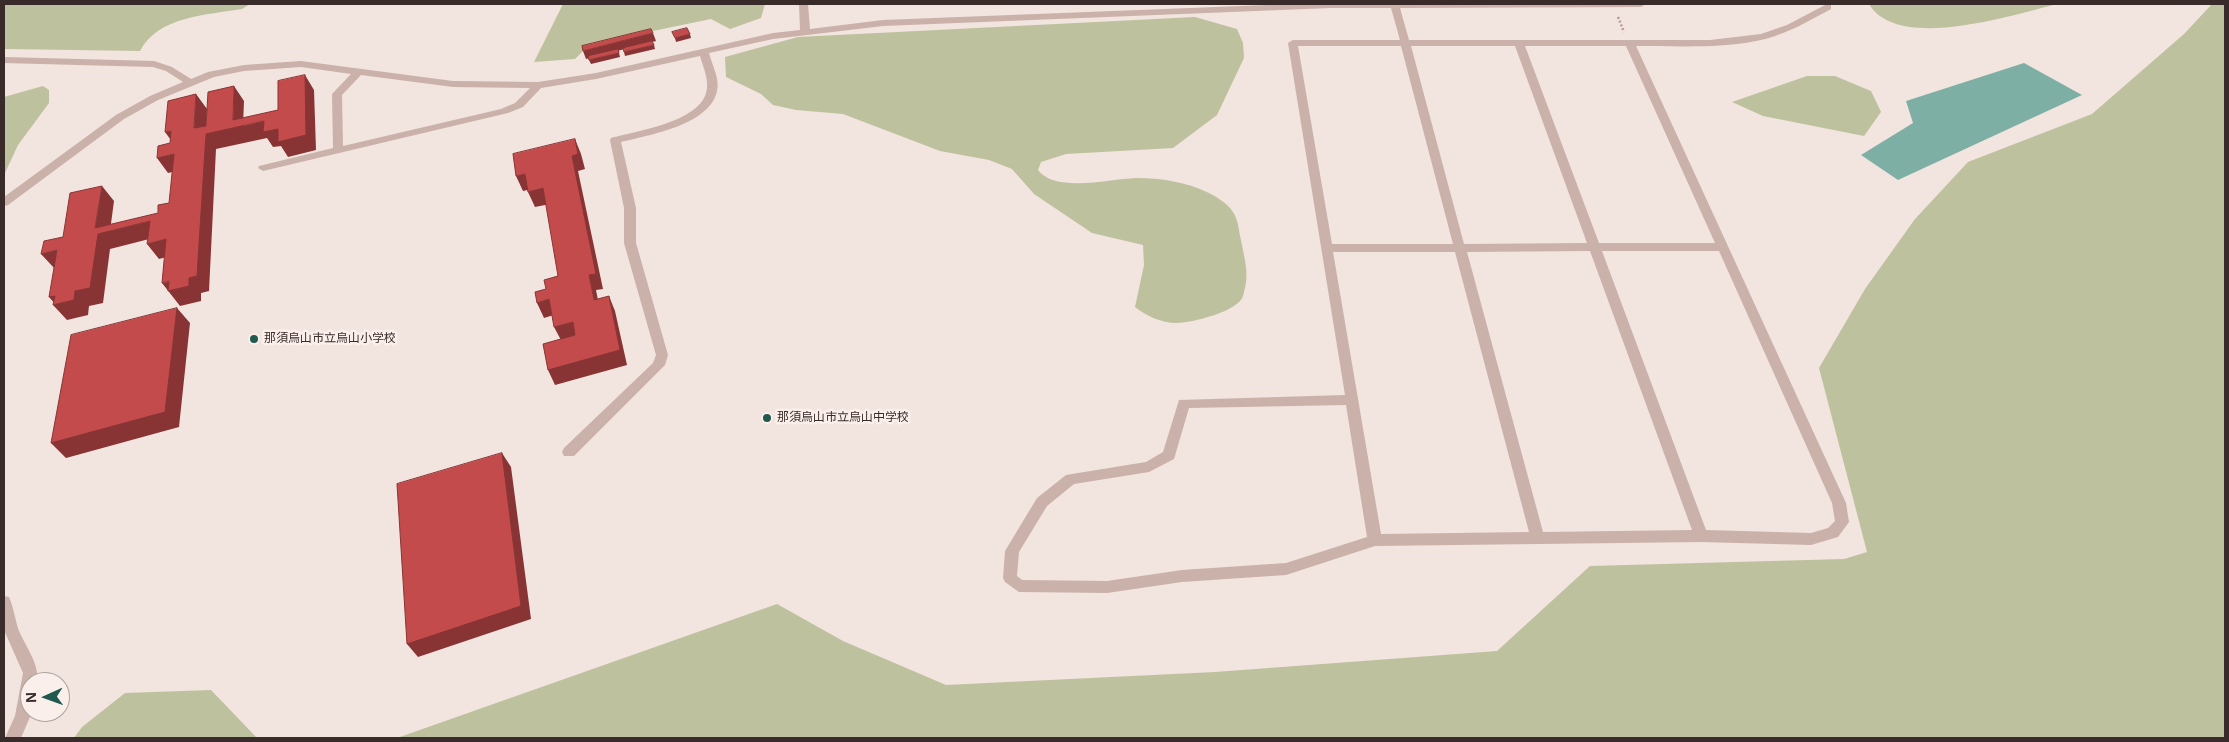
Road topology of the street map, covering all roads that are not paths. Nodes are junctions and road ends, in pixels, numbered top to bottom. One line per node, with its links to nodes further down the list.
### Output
1 (803, 4): 6 (street)
2 (1610, 4): 3 (street); 4 (street)
3 (1642, 4)
4 (1395, 5): 6 (street); 7 (street)
5 (1828, 7): 9 (street)
6 (805, 30): 10 (street)
7 (1405, 43): 8 (street); 20 (street); 21 (street)
8 (1519, 43): 9 (street); 18 (street)
9 (1630, 44): 19 (street)
10 (703, 51): 14 (street); 23 (street)
11 (4, 60): 13 (street)
12 (359, 70): 13 (street); 14 (street); 15 (street)
13 (190, 82): 17 (street)
14 (538, 85): 15 (street)
15 (338, 150): 16 (street)
16 (262, 168)
17 (4, 202)
18 (1594, 247): 19 (street); 21 (street); 25 (street)
19 (1722, 247): 25 (street)
20 (1327, 248): 21 (street); 22 (street)
21 (1460, 248): 24 (street)
22 (1352, 400): 26 (street); 26 (street)
23 (568, 452)
24 (1538, 536): 25 (street); 26 (street)
25 (1701, 536)
26 (1376, 540)
27 (4, 602): 28 (street)
28 (13, 738)

